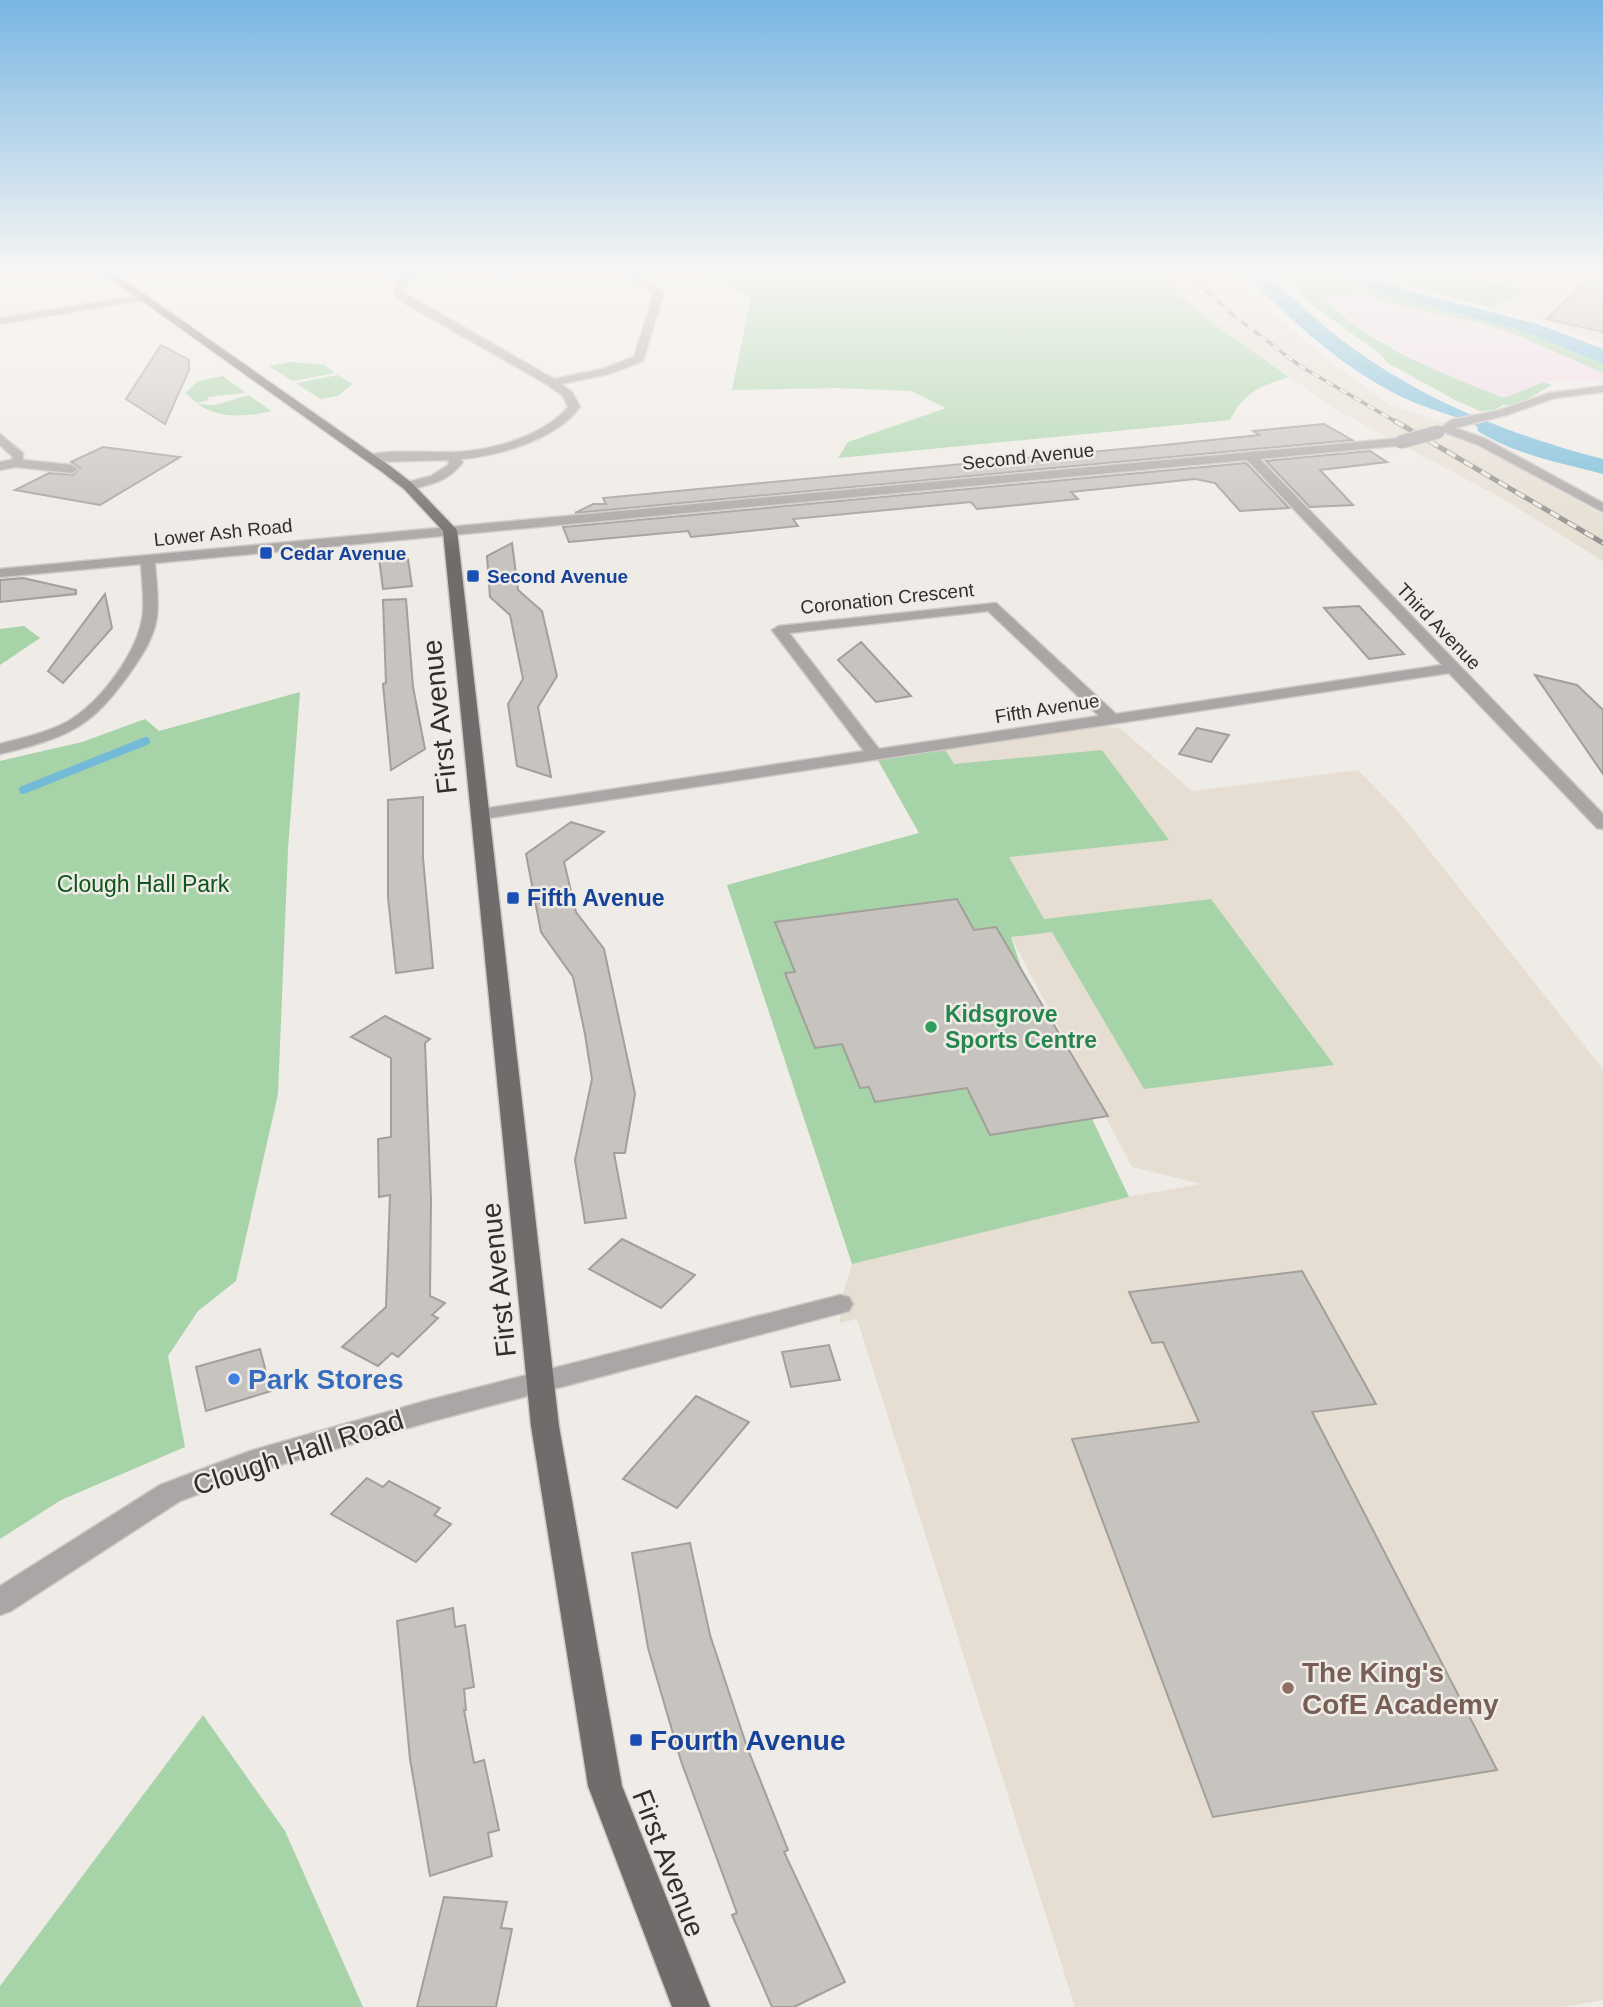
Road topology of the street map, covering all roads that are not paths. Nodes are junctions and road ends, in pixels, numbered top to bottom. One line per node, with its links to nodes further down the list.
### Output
1 (241, 367): 10 (main road)
2 (523, 367): 4 (street)
3 (619, 367): 4 (street)
4 (552, 383): 9 (street)
5 (1603, 389): 6 (street, Second Avenue)
6 (1447, 428): 8 (street, Second Avenue, bridge); 15 (street)
7 (0, 438): 11 (street)
8 (1248, 454): 16 (street, Second Avenue); 19 (street, Third Avenue)
9 (453, 456): 10 (street); 14 (street)
10 (372, 458): 14 (main road)
11 (16, 463): 12 (street); 13 (street)
12 (0, 466)
13 (72, 469)
14 (408, 486): 16 (main road)
15 (1603, 508)
16 (450, 530): 17 (street, Lower Ash Road); 23 (main road, First Avenue)
17 (148, 558): 18 (street, Lower Ash Road); 21 (street)
18 (0, 573)
19 (1452, 668): 20 (street, Fifth Avenue); 24 (street, Third Avenue)
20 (1112, 719): 22 (street, Fifth Avenue); 22 (street, Coronation Crescent)
21 (0, 749)
22 (875, 755): 23 (street, Fifth Avenue)
23 (482, 814): 26 (main road, First Avenue)
24 (1603, 824)
25 (840, 1304): 26 (street)
26 (540, 1381): 27 (street, Clough Hall Road); 28 (main road, First Avenue)
27 (0, 1602)
28 (691, 2007)

